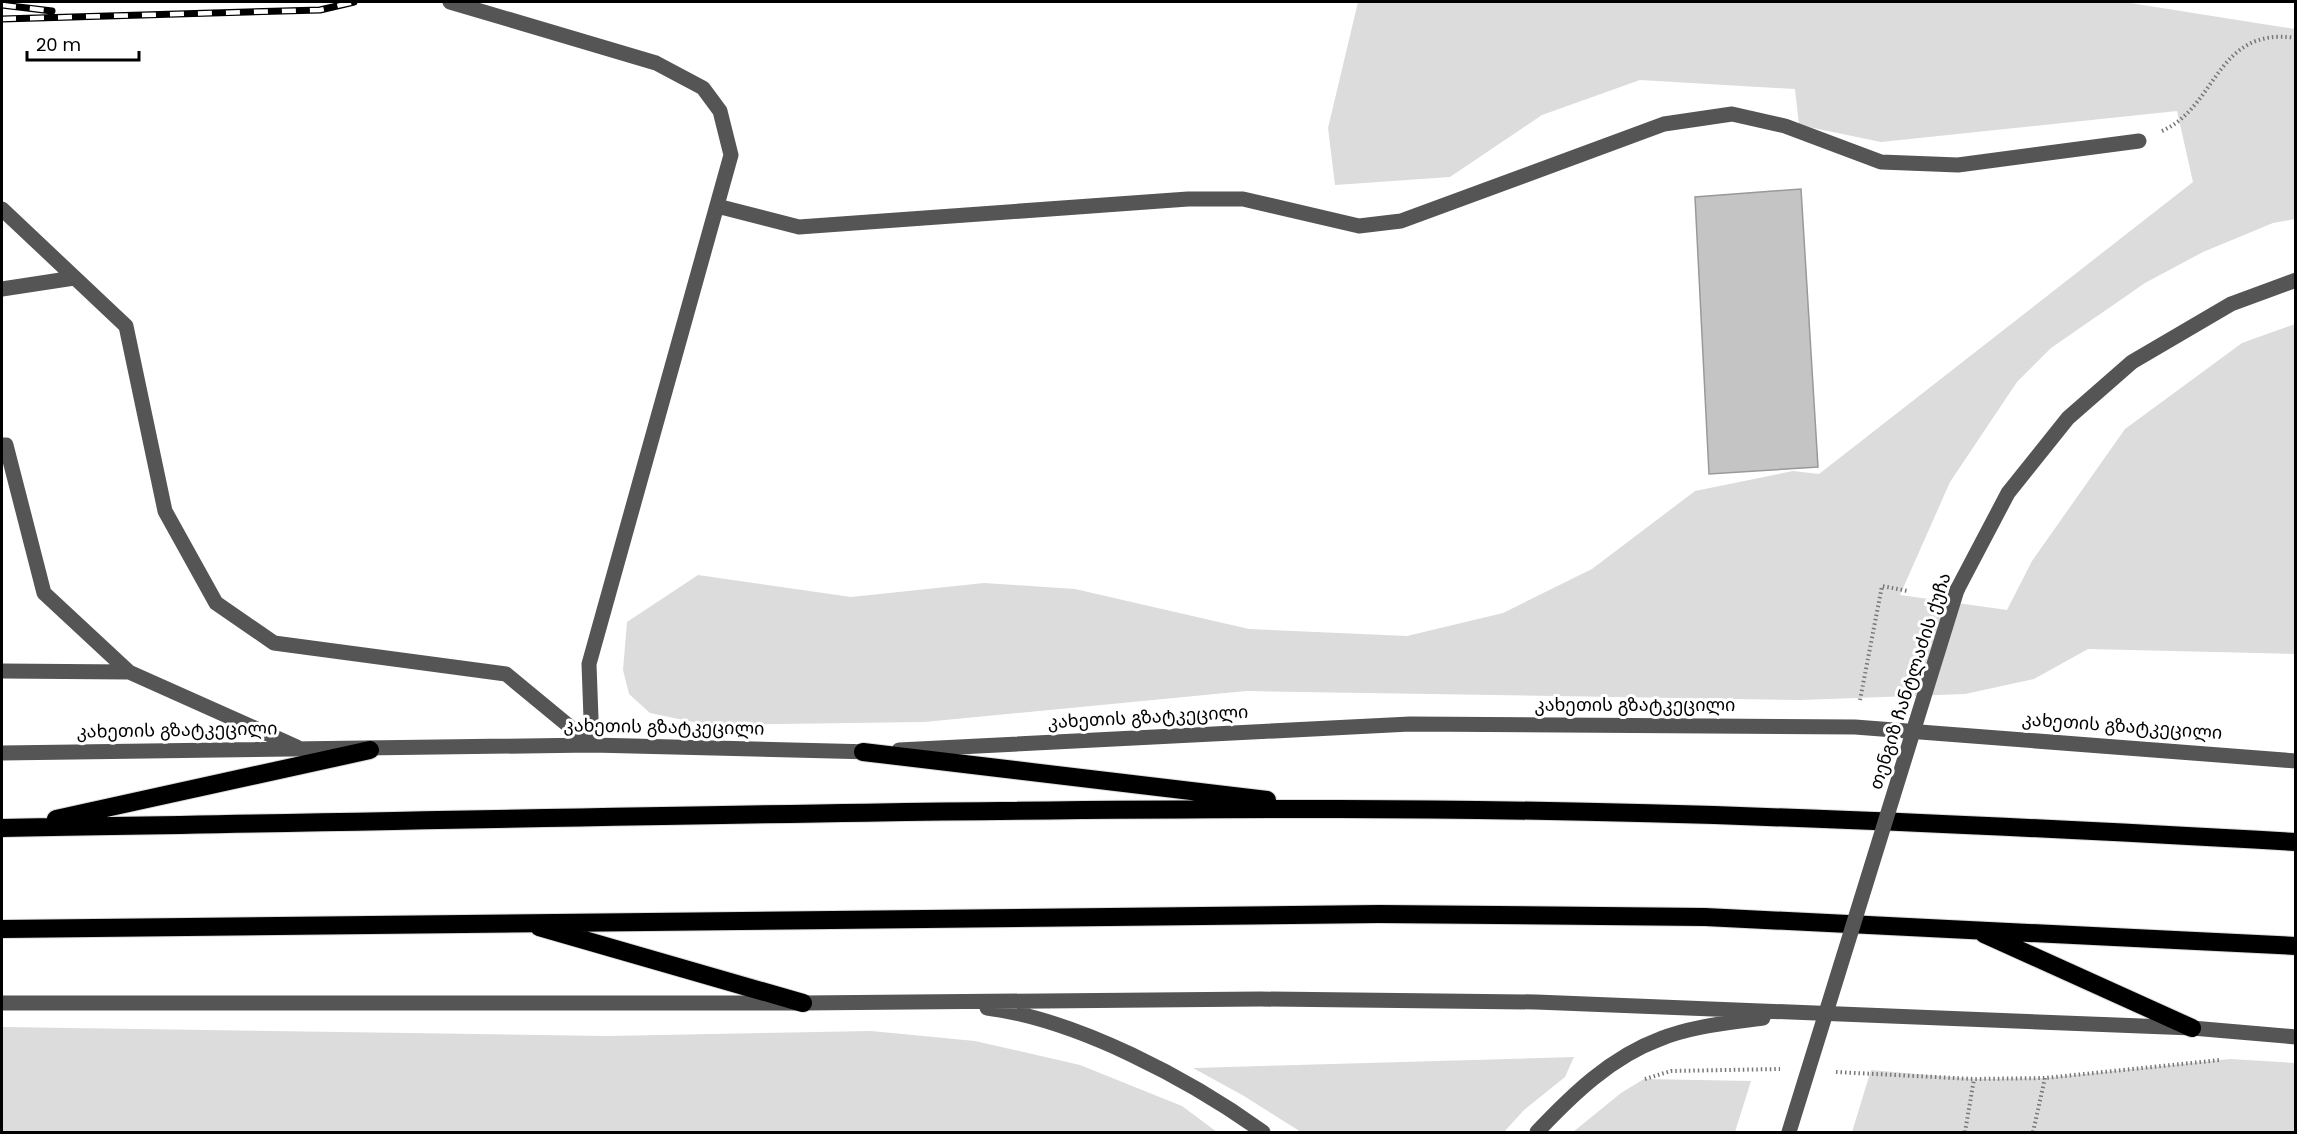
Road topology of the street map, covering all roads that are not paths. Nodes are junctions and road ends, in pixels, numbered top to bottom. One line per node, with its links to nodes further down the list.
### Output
1 (450, 2): 3 (street)
2 (2139, 141): 3 (street)
3 (717, 206): 11 (street)
4 (2, 209): 5 (street)
5 (74, 278): 7 (street); 11 (street)
6 (2295, 280): 32 (street, თენგიზ ჩანტლაძის ქუჩა, bridge)
7 (2, 289)
8 (2, 445): 10 (street)
9 (2, 671): 10 (street)
10 (129, 672): 12 (street)
11 (592, 745): 13 (street, კახეთის გზატკეცილი); 14 (street, კახეთის გზატკეცილი)
12 (302, 750): 13 (street, კახეთის გზატკეცილი); 15 (street, კახეთის გზატკეცილი)
13 (370, 750): 18 (highway)
14 (863, 752): 16 (street, კახეთის გზატკეცილი); 17 (highway)
15 (2, 753)
16 (2295, 761)
17 (1344, 809): 18 (highway); 19 (highway)
18 (8, 828)
19 (2295, 842)
20 (520, 921): 21 (highway); 22 (highway); 26 (highway)
21 (2, 929)
22 (1974, 929): 23 (highway); 28 (highway)
23 (2295, 946)
24 (936, 1001): 26 (street); 27 (street); 30 (street)
25 (2, 1003): 26 (street)
26 (803, 1003)
27 (1796, 1012): 28 (street); 31 (street)
28 (2192, 1028): 29 (street)
29 (2295, 1037)
30 (1263, 1132)
31 (1537, 1132)
32 (1790, 1132)

